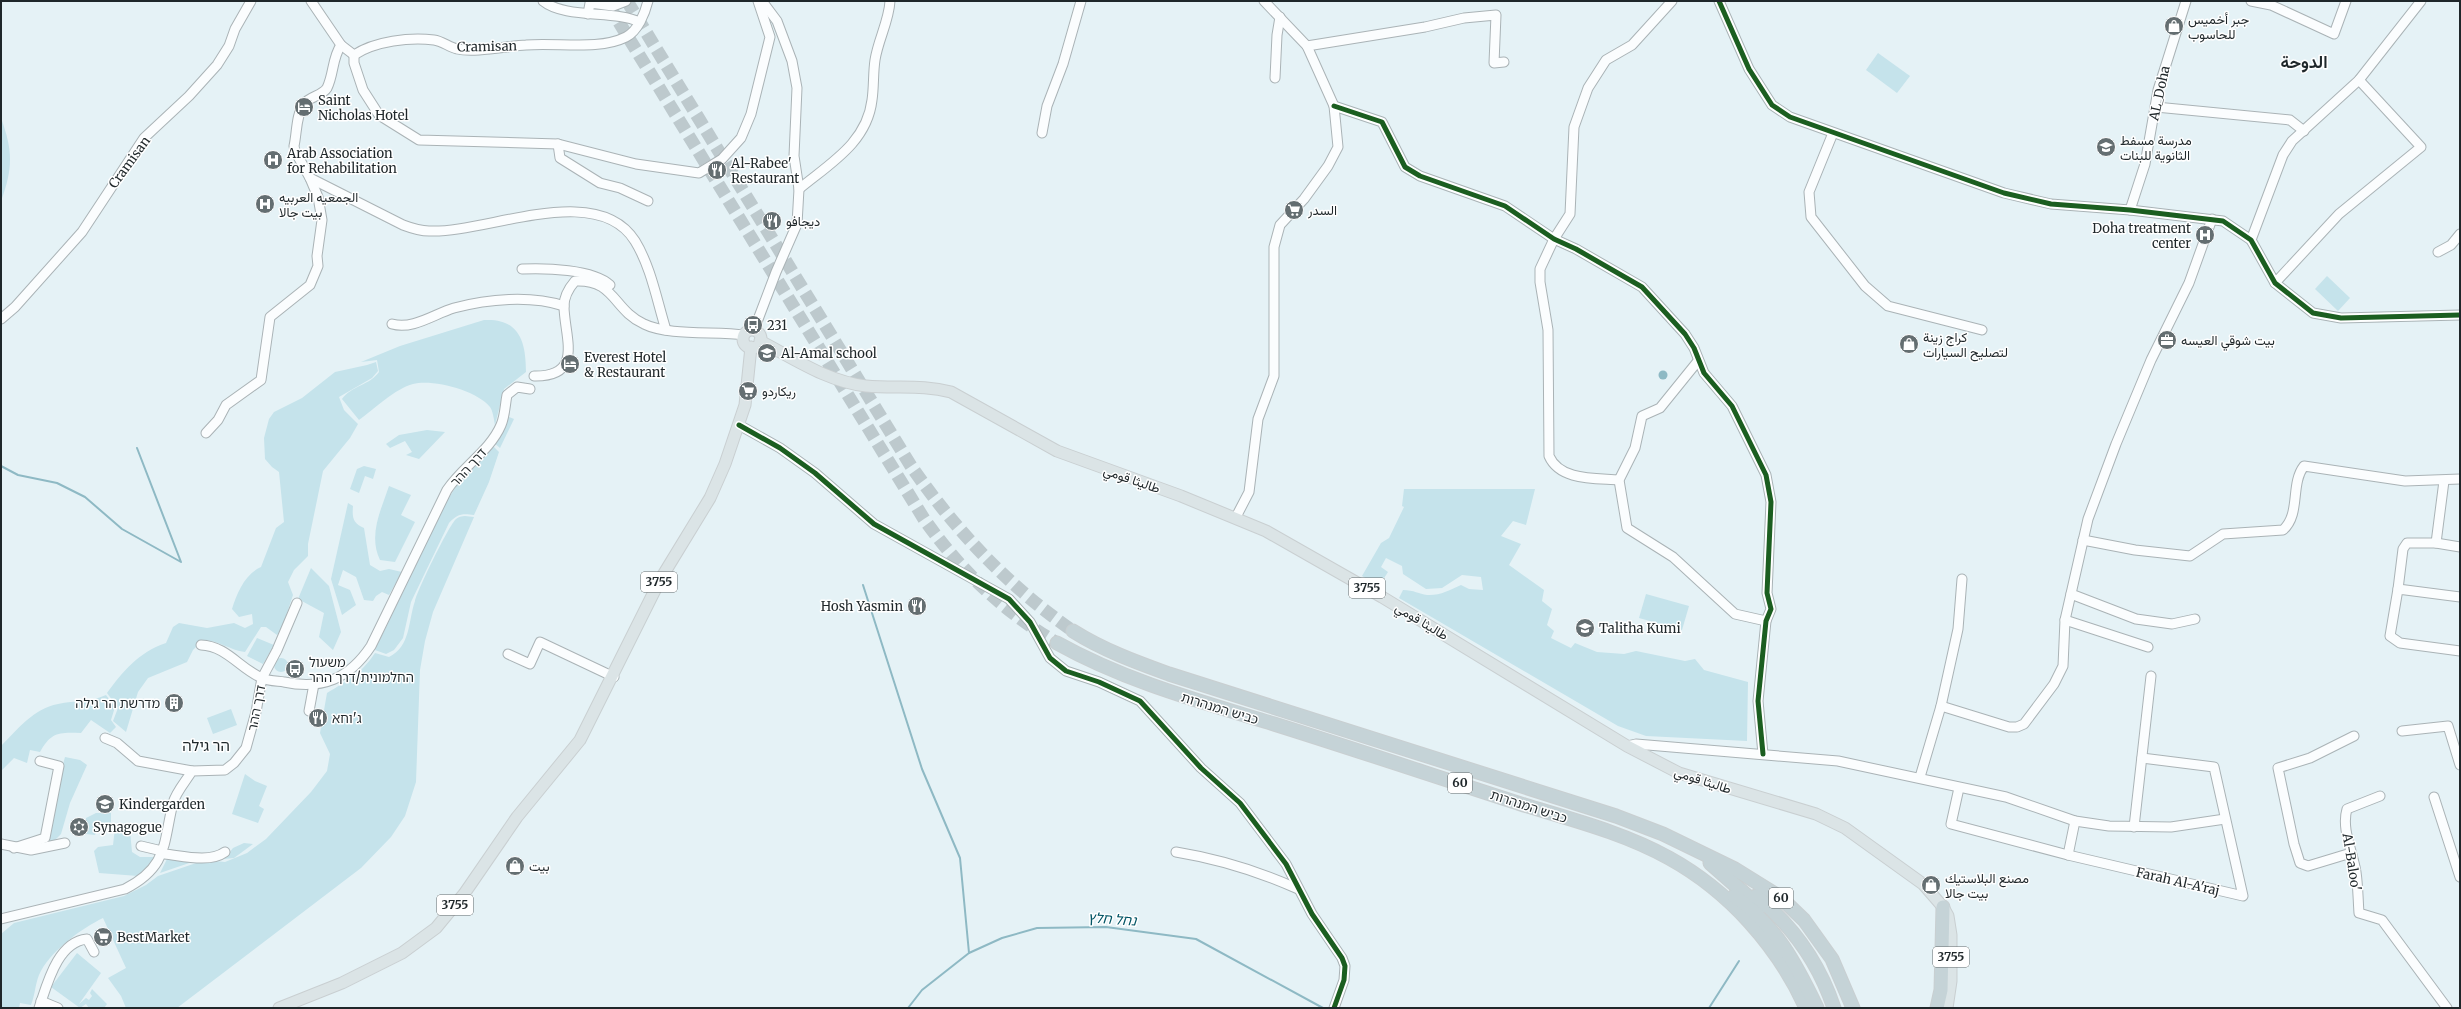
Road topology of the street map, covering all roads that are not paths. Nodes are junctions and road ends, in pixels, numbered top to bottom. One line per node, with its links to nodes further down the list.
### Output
1 (251, 1): 48 (street, Cramisan)
2 (311, 1): 22 (street)
3 (543, 1): 19 (street)
4 (626, 1): 19 (street)
5 (648, 1): 21 (street, Cramisan)
6 (758, 1): 33 (street)
7 (762, 1): 35 (street)
8 (890, 1): 35 (street)
9 (1081, 1): 31 (street)
10 (1672, 1): 40 (street)
11 (1719, 1): 32 (street)
12 (2183, 1): 13 (street)
13 (2186, 1): 29 (street, AL_Doha)
14 (2251, 1): 18 (street)
15 (2346, 1): 18 (street)
16 (2421, 1): 27 (street)
17 (1270, 3): 20 (street)
18 (2271, 3)
19 (588, 14): 21 (street)
20 (1280, 17): 23 (street); 26 (street)
21 (639, 22): 24 (street, Cramisan)
22 (341, 45): 24 (street); 34 (street)
23 (1307, 46): 25 (street); 28 (street)
24 (354, 55): 33 (street)
25 (1504, 62)
26 (1275, 78)
27 (2359, 80): 30 (street); 44 (street)
28 (1334, 106): 40 (street); 62 (street)
29 (2156, 107): 30 (street); 37 (street, AL_Doha)
30 (2304, 131): 41 (street)
31 (1042, 133)
32 (1833, 134): 37 (street); 51 (street)
33 (558, 144): 36 (street)
34 (310, 178): 50 (street); 58 (street)
35 (798, 189): 52 (street)
36 (648, 201)
37 (2130, 210): 38 (street)
38 (2212, 219): 41 (street); 63 (street)
39 (2460, 234): 42 (street)
40 (1554, 240): 54 (street); 60 (street)
41 (2251, 240): 44 (street)
42 (2438, 252)
43 (522, 269): 45 (street)
44 (2275, 283): 47 (street)
45 (611, 297): 46 (street); 50 (street)
46 (564, 306): 49 (street); 55 (street)
47 (2460, 315)
48 (1, 319)
49 (392, 324)
50 (666, 330): 52 (street)
51 (1982, 330)
52 (749, 333): 53 (main road); 53 (main road)
53 (756, 344): 57 (main road, 3755); 62 (main road, طاليثا قومي / 3755)
54 (1698, 361): 60 (street); 73 (street)
55 (534, 376)
56 (530, 389): 83 (street, דרך ההר)
57 (739, 425): 81 (main road, 3755); 113 (street)
58 (206, 433)
59 (2460, 479): 61 (street)
60 (1619, 480): 73 (street)
61 (2444, 481): 63 (street); 64 (street)
62 (1236, 517): 89 (main road, طاليثا قومي / 3755)
63 (2083, 540): 68 (street)
64 (2436, 543): 65 (street); 67 (street)
65 (2460, 547)
66 (1962, 579): 84 (street)
67 (2398, 589): 69 (street); 78 (street)
68 (2071, 594): 71 (street); 72 (street)
69 (2460, 597)
70 (297, 603): 82 (street)
71 (2194, 619)
72 (2065, 620): 77 (street); 84 (street)
73 (1766, 621): 90 (street)
74 (1073, 631): 109 (highway, כביש המנהרות / 60)
75 (1056, 643): 116 (highway, כביש המנהרות / 60)
76 (201, 645): 82 (street)
77 (2148, 646)
78 (2460, 651)
79 (508, 654): 81 (street)
80 (2151, 676): 91 (street)
81 (614, 677): 121 (main road, 3755)
82 (262, 678): 83 (street, דרך ההר); 94 (street, דרך ההר)
83 (314, 684): 85 (street)
84 (1941, 706): 95 (street)
85 (309, 711)
86 (2402, 731): 93 (street)
87 (2354, 736): 110 (street)
88 (105, 738): 94 (street, דרך ההר)
89 (1627, 746): 90 (street); 114 (main road, طاليثا قومي / 3755)
90 (1762, 754): 95 (street)
91 (2142, 758): 99 (street, Farah Al-A'raj); 101 (street)
92 (40, 761): 105 (street)
93 (2460, 765)
94 (192, 771): 106 (street)
95 (1920, 777): 96 (street)
96 (1959, 788): 100 (street); 111 (street, Farah Al-A'raj)
97 (2380, 796): 110 (street, Al-Baloo')
98 (2434, 797): 112 (street)
99 (2225, 819): 101 (street); 111 (street, Farah Al-A'raj)
100 (2075, 821): 101 (street); 111 (street)
101 (2134, 827)
102 (65, 843): 105 (street)
103 (1, 844): 105 (street)
104 (141, 846): 106 (street)
105 (14, 848)
106 (162, 851): 107 (street); 115 (street)
107 (225, 852)
108 (1176, 852): 113 (street)
109 (1698, 852): 116 (highway, 60); 116 (highway, 60)
110 (2351, 854): 129 (street, Al-Baloo')
111 (2068, 855)
112 (2460, 877)
113 (1298, 889): 122 (street)
114 (1942, 907): 119 (highway)
115 (1, 919)
116 (1802, 951): 123 (highway, 60); 124 (highway, 60); 125 (highway, 60); 126 (highway, 60); 127 (highway, 60); 128 (highway, 60)
117 (94, 952): 118 (street)
118 (40, 1005): 120 (street)
119 (1947, 1007)
120 (58, 1008)
121 (279, 1008)
122 (1334, 1008)
123 (1806, 1008)
124 (1817, 1008)
125 (1825, 1008)
126 (1834, 1008)
127 (1843, 1008)
128 (1853, 1008)
129 (2447, 1008)

